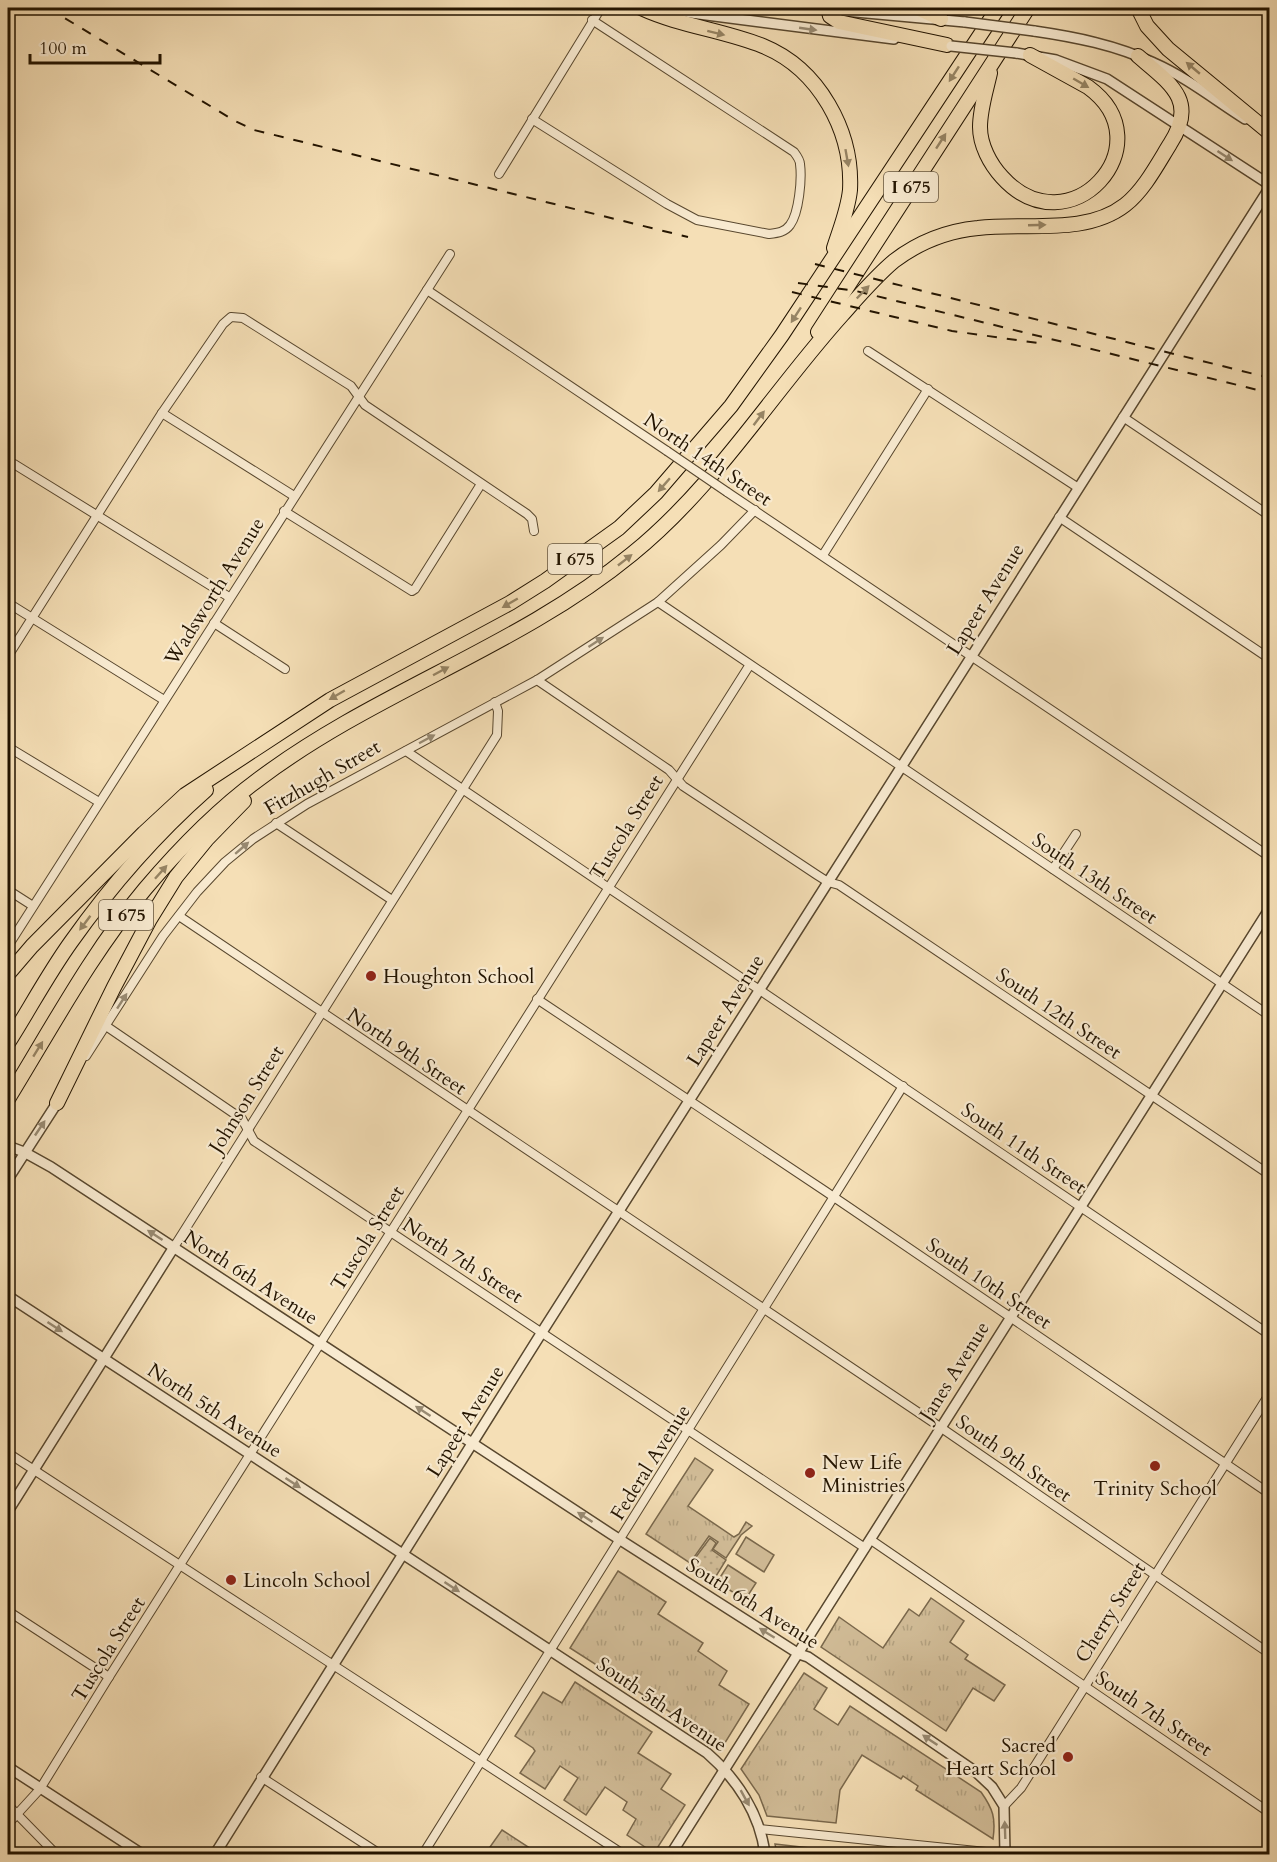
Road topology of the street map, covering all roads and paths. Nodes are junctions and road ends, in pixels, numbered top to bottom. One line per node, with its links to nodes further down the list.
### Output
1 (601, 8): 11 (street)
2 (641, 8): 22 (highway, one-way to 22)
3 (668, 8): 12 (street, one-way to 12)
4 (812, 8): 9 (street)
5 (917, 8): 10 (highway)
6 (998, 8): 22 (highway, I 675, one-way to 22)
7 (1028, 8): 15 (highway, I 675)
8 (1138, 8): 18 (highway, one-way to 8)
9 (828, 9): 10 (street); 12 (highway)
10 (941, 19): 14 (street, bridge)
11 (592, 20): 16 (street); 16 (street)
12 (949, 46): 13 (street, bridge)
13 (1023, 54): 15 (highway, one-way to 15); 17 (street)
14 (1138, 56): 17 (highway); 18 (street)
15 (992, 64): 25 (highway, I 675, one-way to 15)
16 (532, 119): 19 (street)
17 (1181, 127): 20 (street, one-way to 20); 25 (highway, one-way to 17)
18 (1269, 133)
19 (499, 174)
20 (1269, 186): 29 (street, Lapeer Avenue)
21 (450, 254): 23 (street, Wadsworth Avenue)
22 (828, 266): 56 (highway, I 675, one-way to 56)
23 (427, 290): 27 (street, Wadsworth Avenue); 34 (street, North 14th Street, bridge)
24 (868, 351): 26 (street)
25 (796, 367): 57 (highway, I 675, one-way to 25)
26 (928, 389): 32 (street); 40 (street)
27 (359, 395): 28 (street); 31 (street); 33 (street, Wadsworth Avenue)
28 (162, 413): 33 (street); 36 (street)
29 (1123, 417): 32 (street, Lapeer Avenue); 37 (street)
30 (14, 464): 36 (street)
31 (481, 484): 35 (street); 39 (street)
32 (1077, 487): 38 (street, Lapeer Avenue)
33 (294, 496): 35 (street, Wadsworth Avenue)
34 (755, 510): 40 (street, North 14th Street); 42 (street, Fitzhugh Street)
35 (284, 511): 41 (street, Wadsworth Avenue)
36 (97, 514): 41 (street); 44 (street)
37 (1269, 516)
38 (1059, 517): 47 (street, Lapeer Avenue); 48 (street)
39 (534, 531)
40 (823, 555): 47 (street, North 14th Street)
41 (229, 597): 45 (street, Wadsworth Avenue)
42 (658, 602): 49 (street, South 13th Street); 51 (street, Fitzhugh Street, one-way to 42)
43 (8, 603): 44 (street)
44 (31, 618): 46 (street); 52 (street)
45 (214, 623): 50 (street); 52 (street, Wadsworth Avenue)
46 (8, 656)
47 (971, 656): 58 (street, Lapeer Avenue); 64 (street, North 14th Street)
48 (1269, 659)
49 (749, 666): 58 (street, South 13th Street); 59 (street, Tuscola Street)
50 (285, 669)
51 (537, 680): 53 (street, Fitzhugh Street); 59 (street, South 12th Street)
52 (164, 700): 61 (street, Wadsworth Avenue)
53 (495, 702): 55 (street, Fitzhugh Street, one-way to 53); 60 (street, Johnson Street)
54 (8, 747): 61 (street)
55 (406, 751): 60 (street, South 11th Street); 62 (street, Fitzhugh Street)
56 (241, 759): 74 (highway); 81 (highway, I 675, one-way to 81)
57 (281, 764): 84 (highway, I 675, one-way to 57); 86 (highway)
58 (901, 767): 65 (street, South 13th Street); 66 (street, Lapeer Avenue)
59 (676, 778): 66 (street, South 12th Street); 67 (street, Tuscola Street)
60 (462, 789): 67 (street, South 11th Street); 69 (street, Johnson Street)
61 (99, 802): 70 (street, Wadsworth Avenue)
62 (276, 823): 69 (street); 72 (street, Fitzhugh Street, one-way to 62)
63 (1076, 834): 65 (street)
64 (1269, 857)
65 (1053, 869): 75 (street, South 13th Street)
66 (828, 882): 76 (street, Lapeer Avenue); 83 (street, South 12th Street)
67 (607, 887): 76 (street, South 11th Street); 77 (street, Tuscola Street)
68 (8, 890): 70 (street)
69 (392, 900): 78 (street, Johnson Street)
70 (33, 906): 73 (street, Wadsworth Avenue)
71 (1269, 908): 75 (street, Janes Avenue)
72 (179, 916): 78 (street, North 9th Street); 80 (street, Fitzhugh Street, one-way to 72)
73 (8, 946)
74 (8, 974)
75 (1221, 983): 79 (street, South 13th Street); 83 (street, Janes Avenue)
76 (760, 989): 82 (street, South 11th Street); 85 (street, Lapeer Avenue)
77 (537, 999): 85 (street, South 10th Street); 87 (street, Tuscola Street)
78 (321, 1013): 87 (street, North 9th Street); 88 (street, Johnson Street)
79 (1269, 1016)
80 (106, 1026): 86 (street, Fitzhugh Street); 88 (street, North 7th Street)
81 (8, 1043)
82 (903, 1086): 93 (street, Federal Avenue); 94 (street, South 11th Street)
83 (1151, 1094): 91 (street, South 12th Street); 94 (street, Janes Avenue)
84 (8, 1099)
85 (690, 1100): 93 (street, South 10th Street); 95 (street, Lapeer Avenue)
86 (57, 1103): 90 (street, Fitzhugh Street, one-way to 86)
87 (466, 1110): 95 (street, North 9th Street); 96 (street, Tuscola Street)
88 (248, 1130): 96 (street, North 7th Street); 97 (street, Johnson Street)
89 (8, 1146): 90 (street, North 6th Avenue)
90 (24, 1152): 92 (street, Fitzhugh Street); 97 (street, North 6th Avenue, one-way to 90)
91 (1269, 1175)
92 (8, 1179)
93 (834, 1197): 99 (street, Federal Avenue); 100 (street, South 10th Street)
94 (1080, 1206): 100 (street, Janes Avenue); 102 (street, South 11th Street)
95 (619, 1212): 99 (street, South 9th Street); 101 (street, Lapeer Avenue)
96 (390, 1232): 101 (street, North 7th Street); 103 (street, Tuscola Street)
97 (174, 1247): 103 (street, North 6th Avenue); 104 (street, Johnson Street)
98 (8, 1296): 104 (street, North 5th Avenue, one-way to 104)
99 (764, 1310): 106 (street, South 9th Street); 107 (street, Federal Avenue)
100 (1010, 1316): 106 (street, Janes Avenue); 111 (street, South 10th Street)
101 (542, 1332): 107 (street, South 7th Street); 108 (street, Lapeer Avenue)
102 (1269, 1335)
103 (320, 1343): 108 (street, North 6th Avenue, one-way to 103); 110 (street, Tuscola Street)
104 (103, 1358): 110 (street, North 5th Avenue); 112 (street, Johnson Street)
105 (1269, 1393): 111 (street, Cherry Street)
106 (940, 1427): 116 (street, Janes Avenue); 119 (street, South 9th Street)
107 (688, 1431): 115 (street, Federal Avenue); 116 (street, South 7th Street)
108 (472, 1443): 115 (street, South 6th Avenue, one-way to 108); 117 (street, Lapeer Avenue)
109 (8, 1453): 112 (street)
110 (250, 1454): 117 (street, North 5th Avenue, one-way to 117); 118 (street, Tuscola Street)
111 (1225, 1464): 113 (street, South 10th Street); 119 (street, Cherry Street)
112 (33, 1470): 114 (street, Johnson Street); 118 (street)
113 (1269, 1494)
114 (8, 1510)
115 (621, 1540): 121 (street, Federal Avenue); 122 (street, South 6th Avenue, one-way to 115)
116 (868, 1544): 122 (street, Janes Avenue); 126 (street, South 7th Street)
117 (402, 1555): 121 (street, South 5th Avenue, one-way to 121); 124 (street, Lapeer Avenue)
118 (180, 1566): 124 (street); 125 (street, Tuscola Street)
119 (1155, 1575): 123 (street, South 9th Street); 126 (street, Cherry Street)
120 (8, 1611): 125 (street)
121 (551, 1651): 127 (street, Federal Avenue); 129 (street, South 5th Avenue)
122 (799, 1654): 129 (street, Janes Avenue); 133 (street, South 6th Avenue, one-way to 122)
123 (1269, 1654)
124 (332, 1666): 127 (street); 130 (street, Lapeer Avenue)
125 (109, 1677): 131 (street, Tuscola Street)
126 (1085, 1686): 133 (street, Cherry Street); 134 (street, South 7th Street)
127 (481, 1762): 142 (street, Federal Avenue); 143 (street)
128 (8, 1767): 131 (street)
129 (725, 1770): 137 (street, South 5th Avenue, one-way to 137); 144 (street, Janes Avenue)
130 (261, 1777): 140 (street, Lapeer Avenue); 141 (street)
131 (40, 1789): 135 (street, Tuscola Street); 139 (street)
132 (8, 1805): 135 (street)
133 (1004, 1806): 146 (street, one-way to 133)
134 (1269, 1813)
135 (17, 1815): 136 (street, Tuscola Street); 138 (street)
136 (8, 1824)
137 (760, 1829): 145 (street, South 5th Avenue); 146 (street)
138 (56, 1854)
139 (142, 1854)
140 (215, 1854)
141 (380, 1854)
142 (423, 1854)
143 (623, 1854)
144 (671, 1854)
145 (765, 1854)
146 (1005, 1854)

